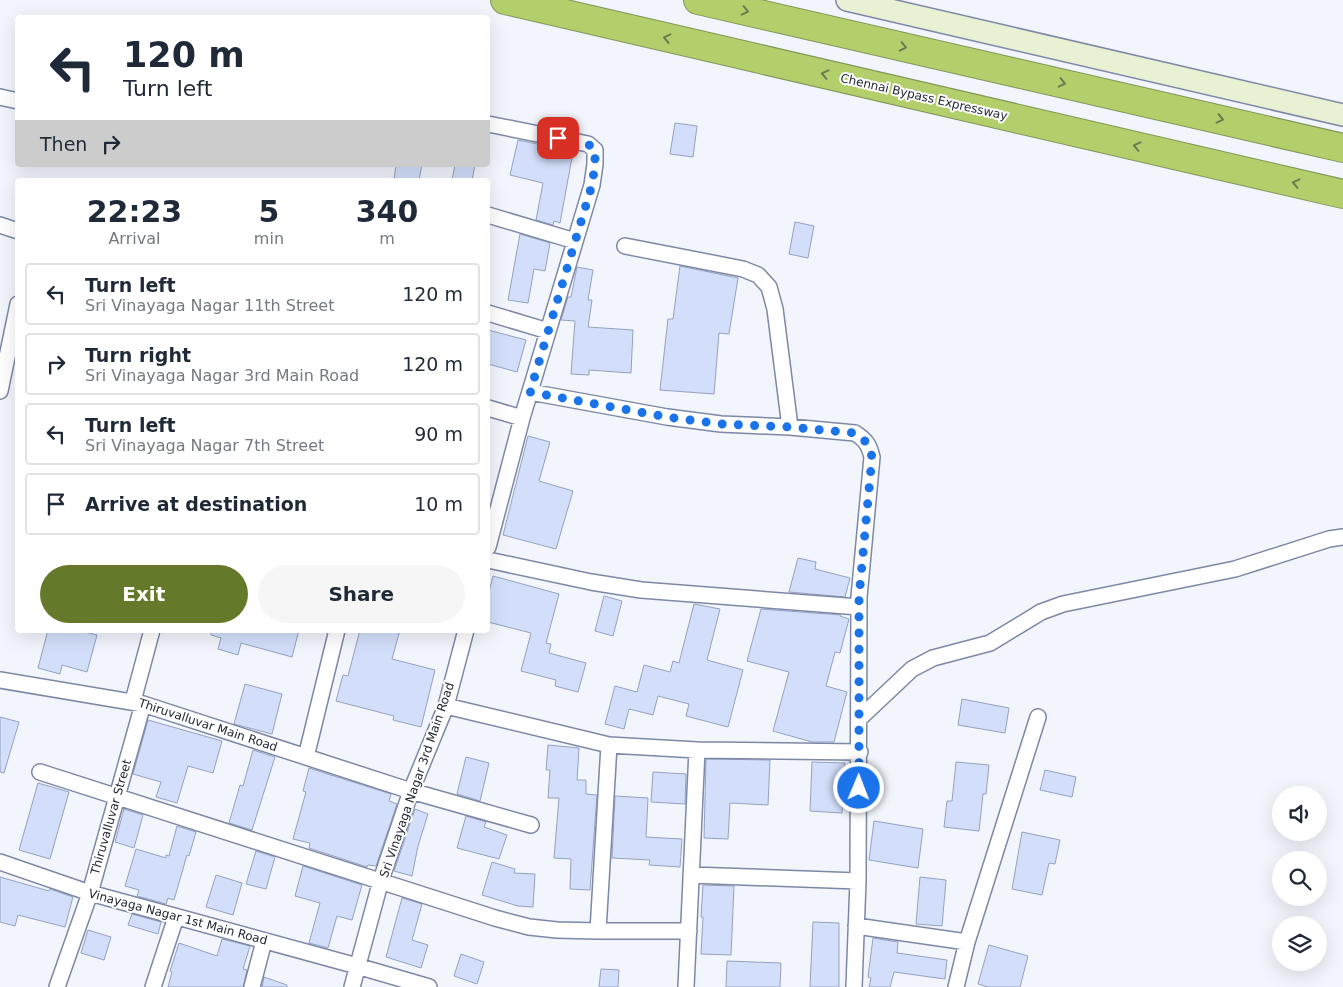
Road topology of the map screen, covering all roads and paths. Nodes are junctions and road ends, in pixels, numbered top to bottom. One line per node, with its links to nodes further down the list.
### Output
1 (505, 0): 10 (highway, Chennai Bypass Expressway, one-way to 1)
2 (698, 0): 9 (highway, one-way to 9)
3 (847, 0): 4 (street)
4 (886, 5): 7 (street)
5 (0, 97): 6 (street)
6 (15, 100)
7 (1343, 115)
8 (490, 124): 14 (street)
9 (1343, 148)
10 (1343, 194)
11 (490, 216): 14 (street)
12 (0, 225): 13 (street)
13 (15, 230)
14 (574, 242): 18 (street)
15 (624, 246): 23 (street)
16 (490, 314): 18 (street)
17 (15, 318): 19 (street)
18 (548, 331): 20 (street)
19 (0, 391)
20 (530, 392): 22 (street); 23 (street)
21 (490, 409): 22 (street)
22 (522, 418): 25 (street)
23 (790, 427): 27 (street)
24 (1343, 537): 35 (street)
25 (490, 539)
26 (490, 560): 27 (street)
27 (859, 607): 35 (street)
28 (151, 633): 32 (street, Thiruvalluvar Street)
29 (336, 633): 39 (street)
30 (465, 633): 33 (street, Sri Vinayaga Nagar 3rd Main Road)
31 (0, 680): 32 (street, Thiruvalluvar Main Road)
32 (138, 702): 39 (street, Thiruvalluvar Main Road); 42 (street, Thiruvalluvar Street)
33 (446, 706): 36 (street); 41 (street, Sri Vinayaga Nagar 3rd Main Road)
34 (1038, 717): 54 (street)
35 (860, 718): 38 (street)
36 (610, 745): 37 (street); 52 (street)
37 (697, 750): 38 (street); 45 (street)
38 (860, 752): 47 (street)
39 (306, 757): 41 (street, Thiruvalluvar Main Road)
40 (40, 772): 42 (street)
41 (411, 791): 43 (street, Thiruvalluvar Main Road); 46 (street, Sri Vinayaga Nagar 3rd Main Road)
42 (116, 798): 46 (street); 48 (street, Thiruvalluvar Street)
43 (531, 825)
44 (0, 862): 48 (street, Vinayaga Nagar 1st Main Road)
45 (691, 875): 47 (street); 51 (street)
46 (381, 880): 52 (street); 55 (street, Sri Vinayaga Nagar 3rd Main Road)
47 (858, 881): 50 (street)
48 (90, 893): 49 (street, Vinayaga Nagar 1st Main Road); 56 (street, Thiruvalluvar Street)
49 (176, 917): 53 (street, Vinayaga Nagar 1st Main Road); 57 (street)
50 (856, 926): 54 (street); 62 (street)
51 (689, 930): 52 (street); 61 (street)
52 (598, 931)
53 (264, 940): 55 (street, Vinayaga Nagar 1st Main Road); 58 (street)
54 (967, 942): 63 (street)
55 (357, 966): 59 (street, Sri Vinayaga Nagar 3rd Main Road); 60 (street, Vinayaga Nagar 1st Main Road)
56 (57, 987)
57 (153, 987)
58 (252, 987)
59 (352, 987)
60 (428, 987)
61 (686, 987)
62 (854, 987)
63 (956, 987)

